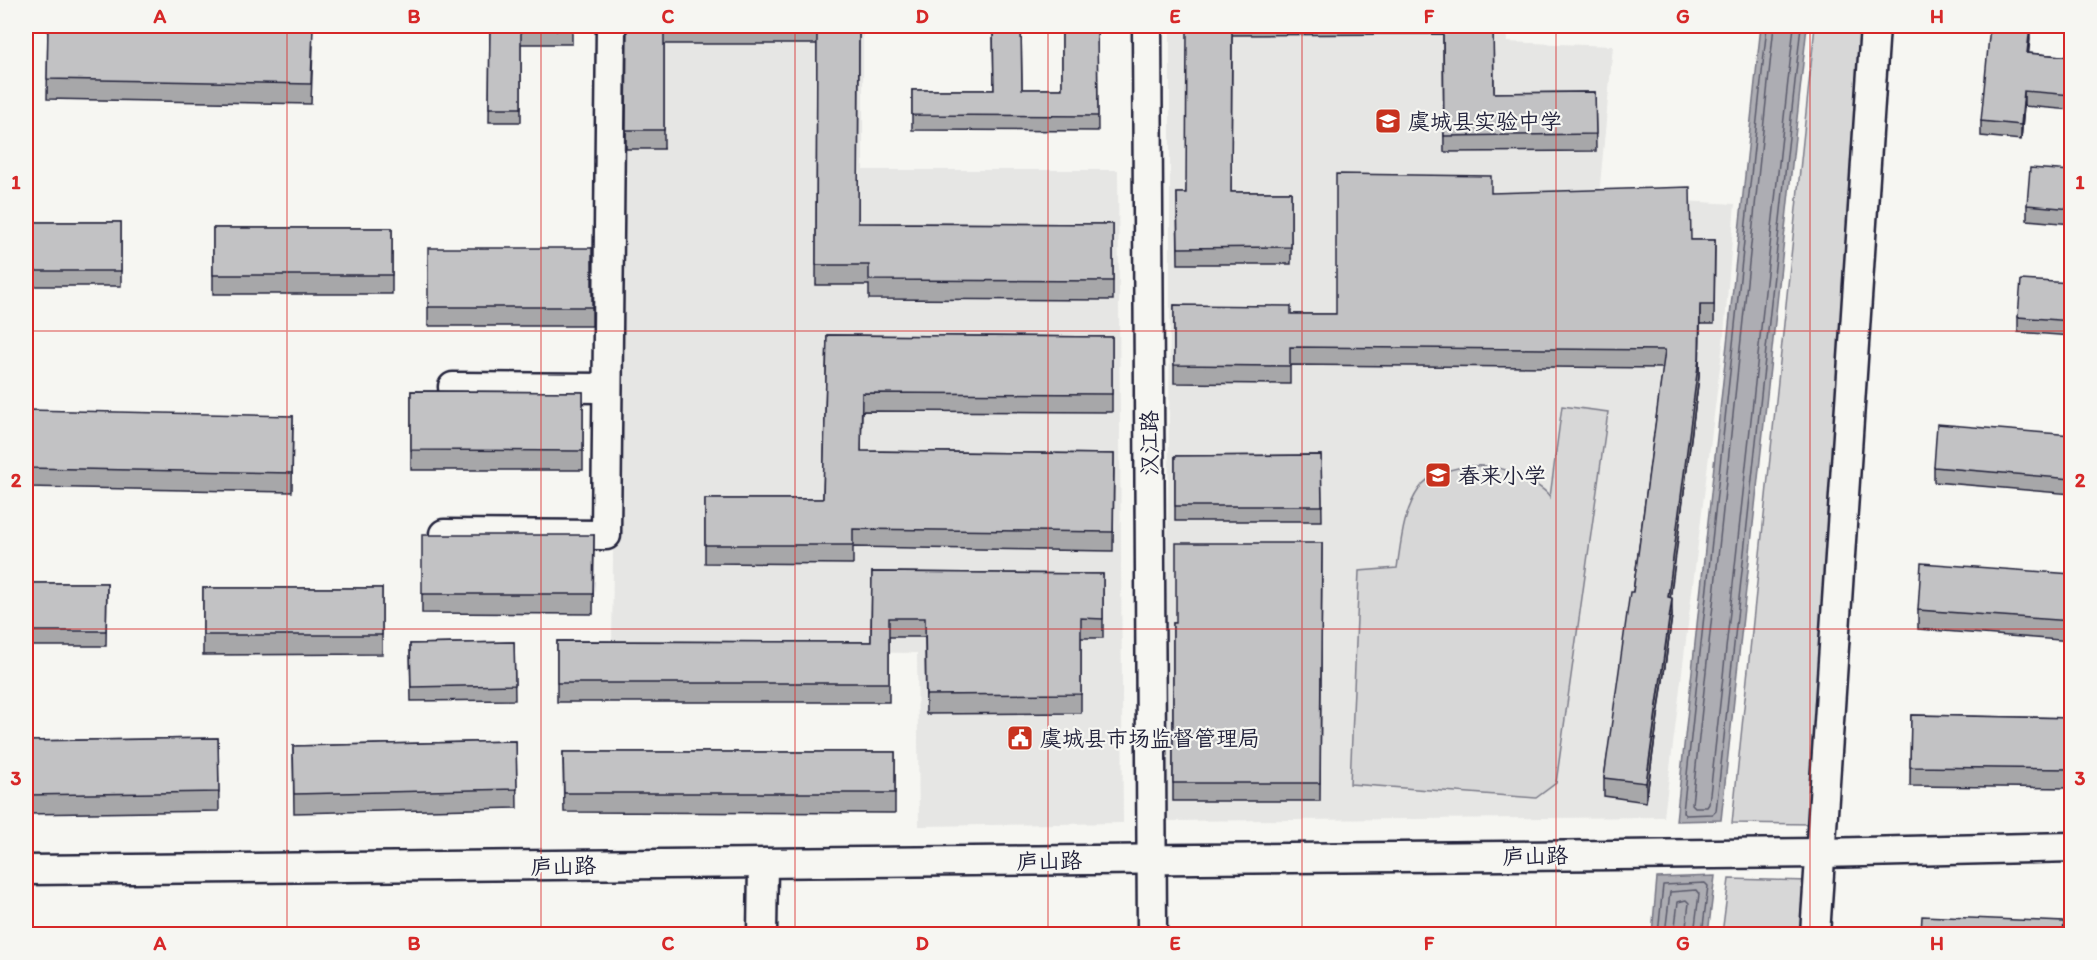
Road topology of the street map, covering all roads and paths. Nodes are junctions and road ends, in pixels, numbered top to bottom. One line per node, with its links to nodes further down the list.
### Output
1 (611, 26): 5 (street)
2 (1146, 26): 9 (street, 汉江路)
3 (1875, 26): 8 (street)
4 (453, 387): 5 (street)
5 (608, 388): 6 (street)
6 (444, 534)
7 (2072, 847): 8 (street, 庐山路)
8 (1822, 853): 9 (street, 庐山路); 14 (street)
9 (1152, 860): 10 (street, 庐山路); 13 (street, 汉江路)
10 (763, 864): 11 (street, 庐山路); 12 (street)
11 (26, 870)
12 (762, 934)
13 (1152, 934)
14 (1815, 934)

